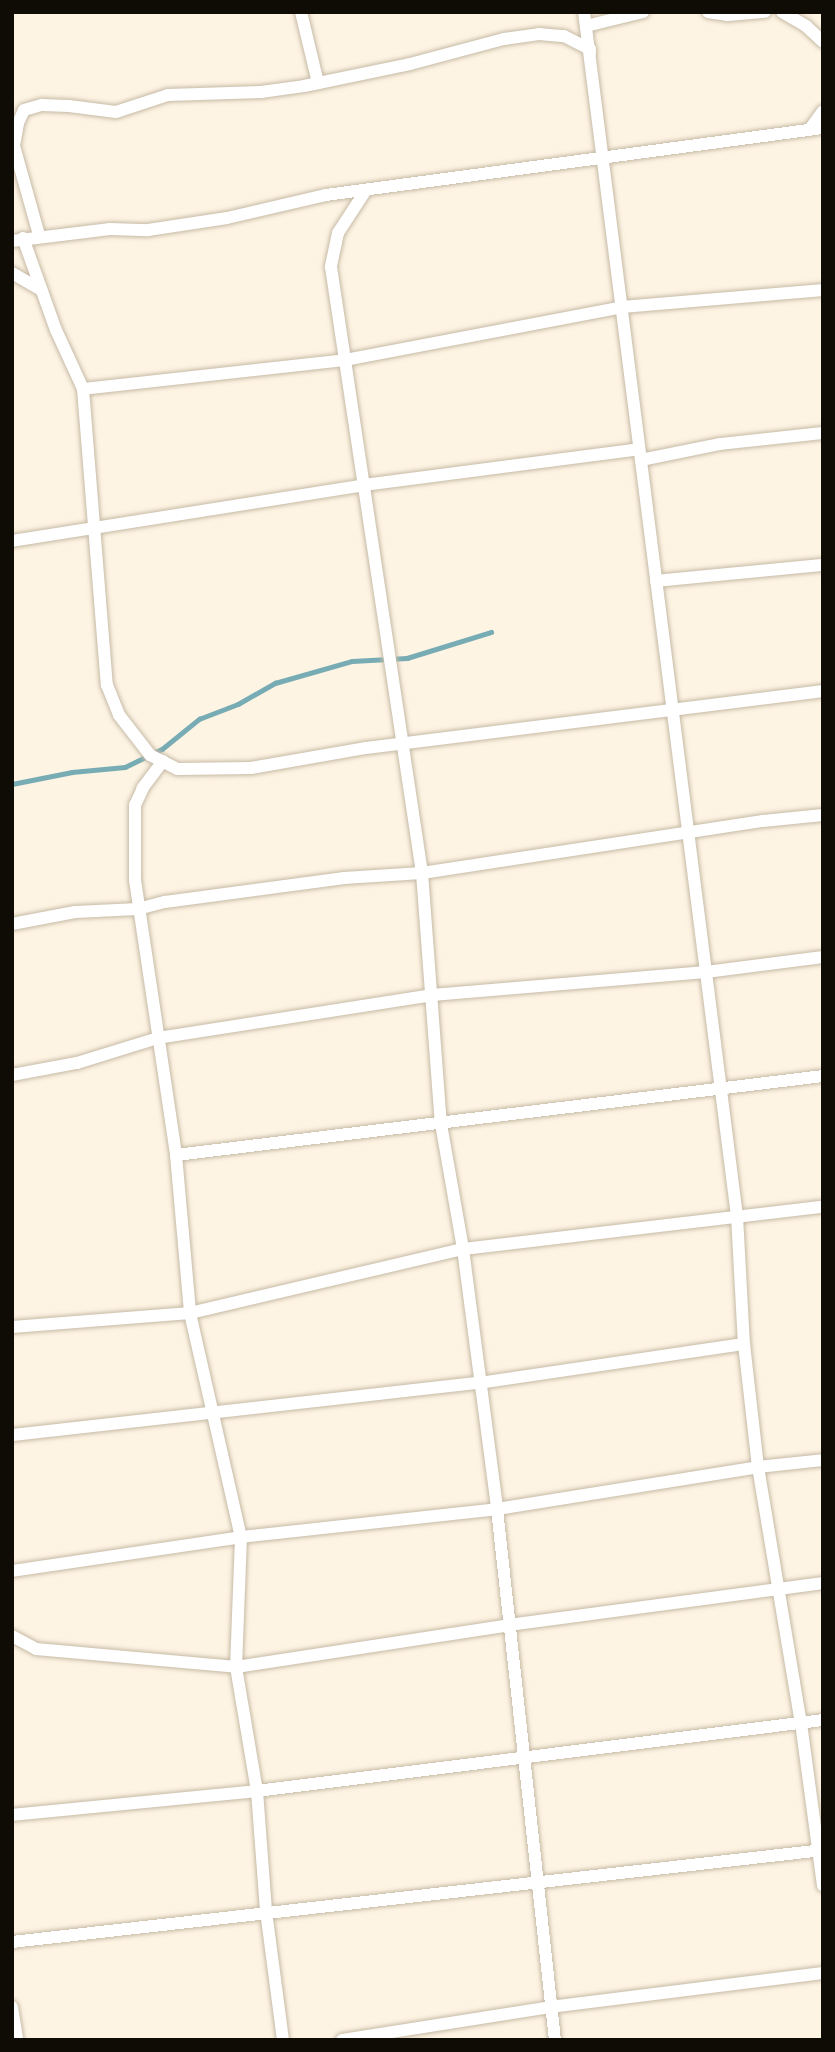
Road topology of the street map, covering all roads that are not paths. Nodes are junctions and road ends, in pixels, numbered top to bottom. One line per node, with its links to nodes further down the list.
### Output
1 (301, 12): 9 (street)
2 (643, 12): 6 (street)
3 (708, 12): 4 (street)
4 (765, 12)
5 (782, 12): 7 (street)
6 (585, 19): 8 (street)
7 (823, 41)
8 (592, 72): 9 (street); 12 (street)
9 (318, 83): 14 (street)
10 (823, 111): 11 (street)
11 (817, 128): 12 (street)
12 (603, 157): 13 (street); 19 (street)
13 (366, 190): 14 (street); 20 (street)
14 (39, 236): 15 (street)
15 (18, 239): 17 (street)
16 (12, 273): 17 (street)
17 (41, 290): 21 (street)
18 (823, 290): 19 (street)
19 (622, 307): 20 (street); 23 (street)
20 (345, 360): 21 (street); 24 (street)
21 (83, 389): 25 (street)
22 (823, 433): 23 (street)
23 (637, 455): 24 (street); 28 (street)
24 (364, 485): 25 (street); 31 (street)
25 (94, 527): 26 (street); 32 (street)
26 (12, 541)
27 (823, 565): 28 (street)
28 (656, 581): 30 (street)
29 (823, 691): 30 (street)
30 (673, 712): 31 (street); 34 (street)
31 (402, 744): 32 (street); 35 (street)
32 (163, 761): 36 (street)
33 (823, 815): 34 (street)
34 (689, 834): 35 (street); 39 (street)
35 (422, 873): 36 (street); 40 (street)
36 (138, 909): 37 (street); 41 (street)
37 (12, 924)
38 (823, 957): 39 (street)
39 (706, 972): 40 (street); 44 (street)
40 (432, 995): 41 (street); 45 (street)
41 (158, 1038): 42 (street); 46 (street)
42 (12, 1074)
43 (823, 1076): 44 (street)
44 (721, 1087): 45 (street); 48 (street)
45 (441, 1124): 46 (street); 49 (street)
46 (176, 1155): 50 (street)
47 (823, 1207): 48 (street)
48 (737, 1216): 49 (street); 52 (street)
49 (463, 1249): 50 (street); 53 (street)
50 (190, 1313): 51 (street); 54 (street)
51 (12, 1327)
52 (744, 1344): 53 (street); 57 (street)
53 (479, 1383): 54 (street); 58 (street)
54 (213, 1414): 55 (street); 59 (street)
55 (12, 1435)
56 (823, 1460): 57 (street)
57 (758, 1467): 58 (street); 62 (street)
58 (497, 1509): 59 (street); 63 (street)
59 (241, 1537): 60 (street); 65 (street)
60 (12, 1571)
61 (823, 1583): 62 (street)
62 (778, 1591): 63 (street); 67 (street)
63 (509, 1625): 65 (street); 68 (street)
64 (12, 1636): 65 (street)
65 (236, 1667): 69 (street)
66 (823, 1720): 67 (street)
67 (802, 1723): 68 (street); 71 (street)
68 (527, 1757): 69 (street); 72 (street)
69 (257, 1791): 70 (street); 74 (street)
70 (12, 1815)
71 (820, 1850): 72 (street); 73 (street)
72 (537, 1881): 74 (street); 78 (street)
73 (823, 1886)
74 (266, 1911): 75 (street); 80 (street)
75 (12, 1942)
76 (823, 1973): 78 (street)
77 (12, 2007): 79 (street)
78 (550, 2007): 81 (street); 82 (street)
79 (17, 2040)
80 (283, 2040)
81 (342, 2040)
82 (555, 2040)

